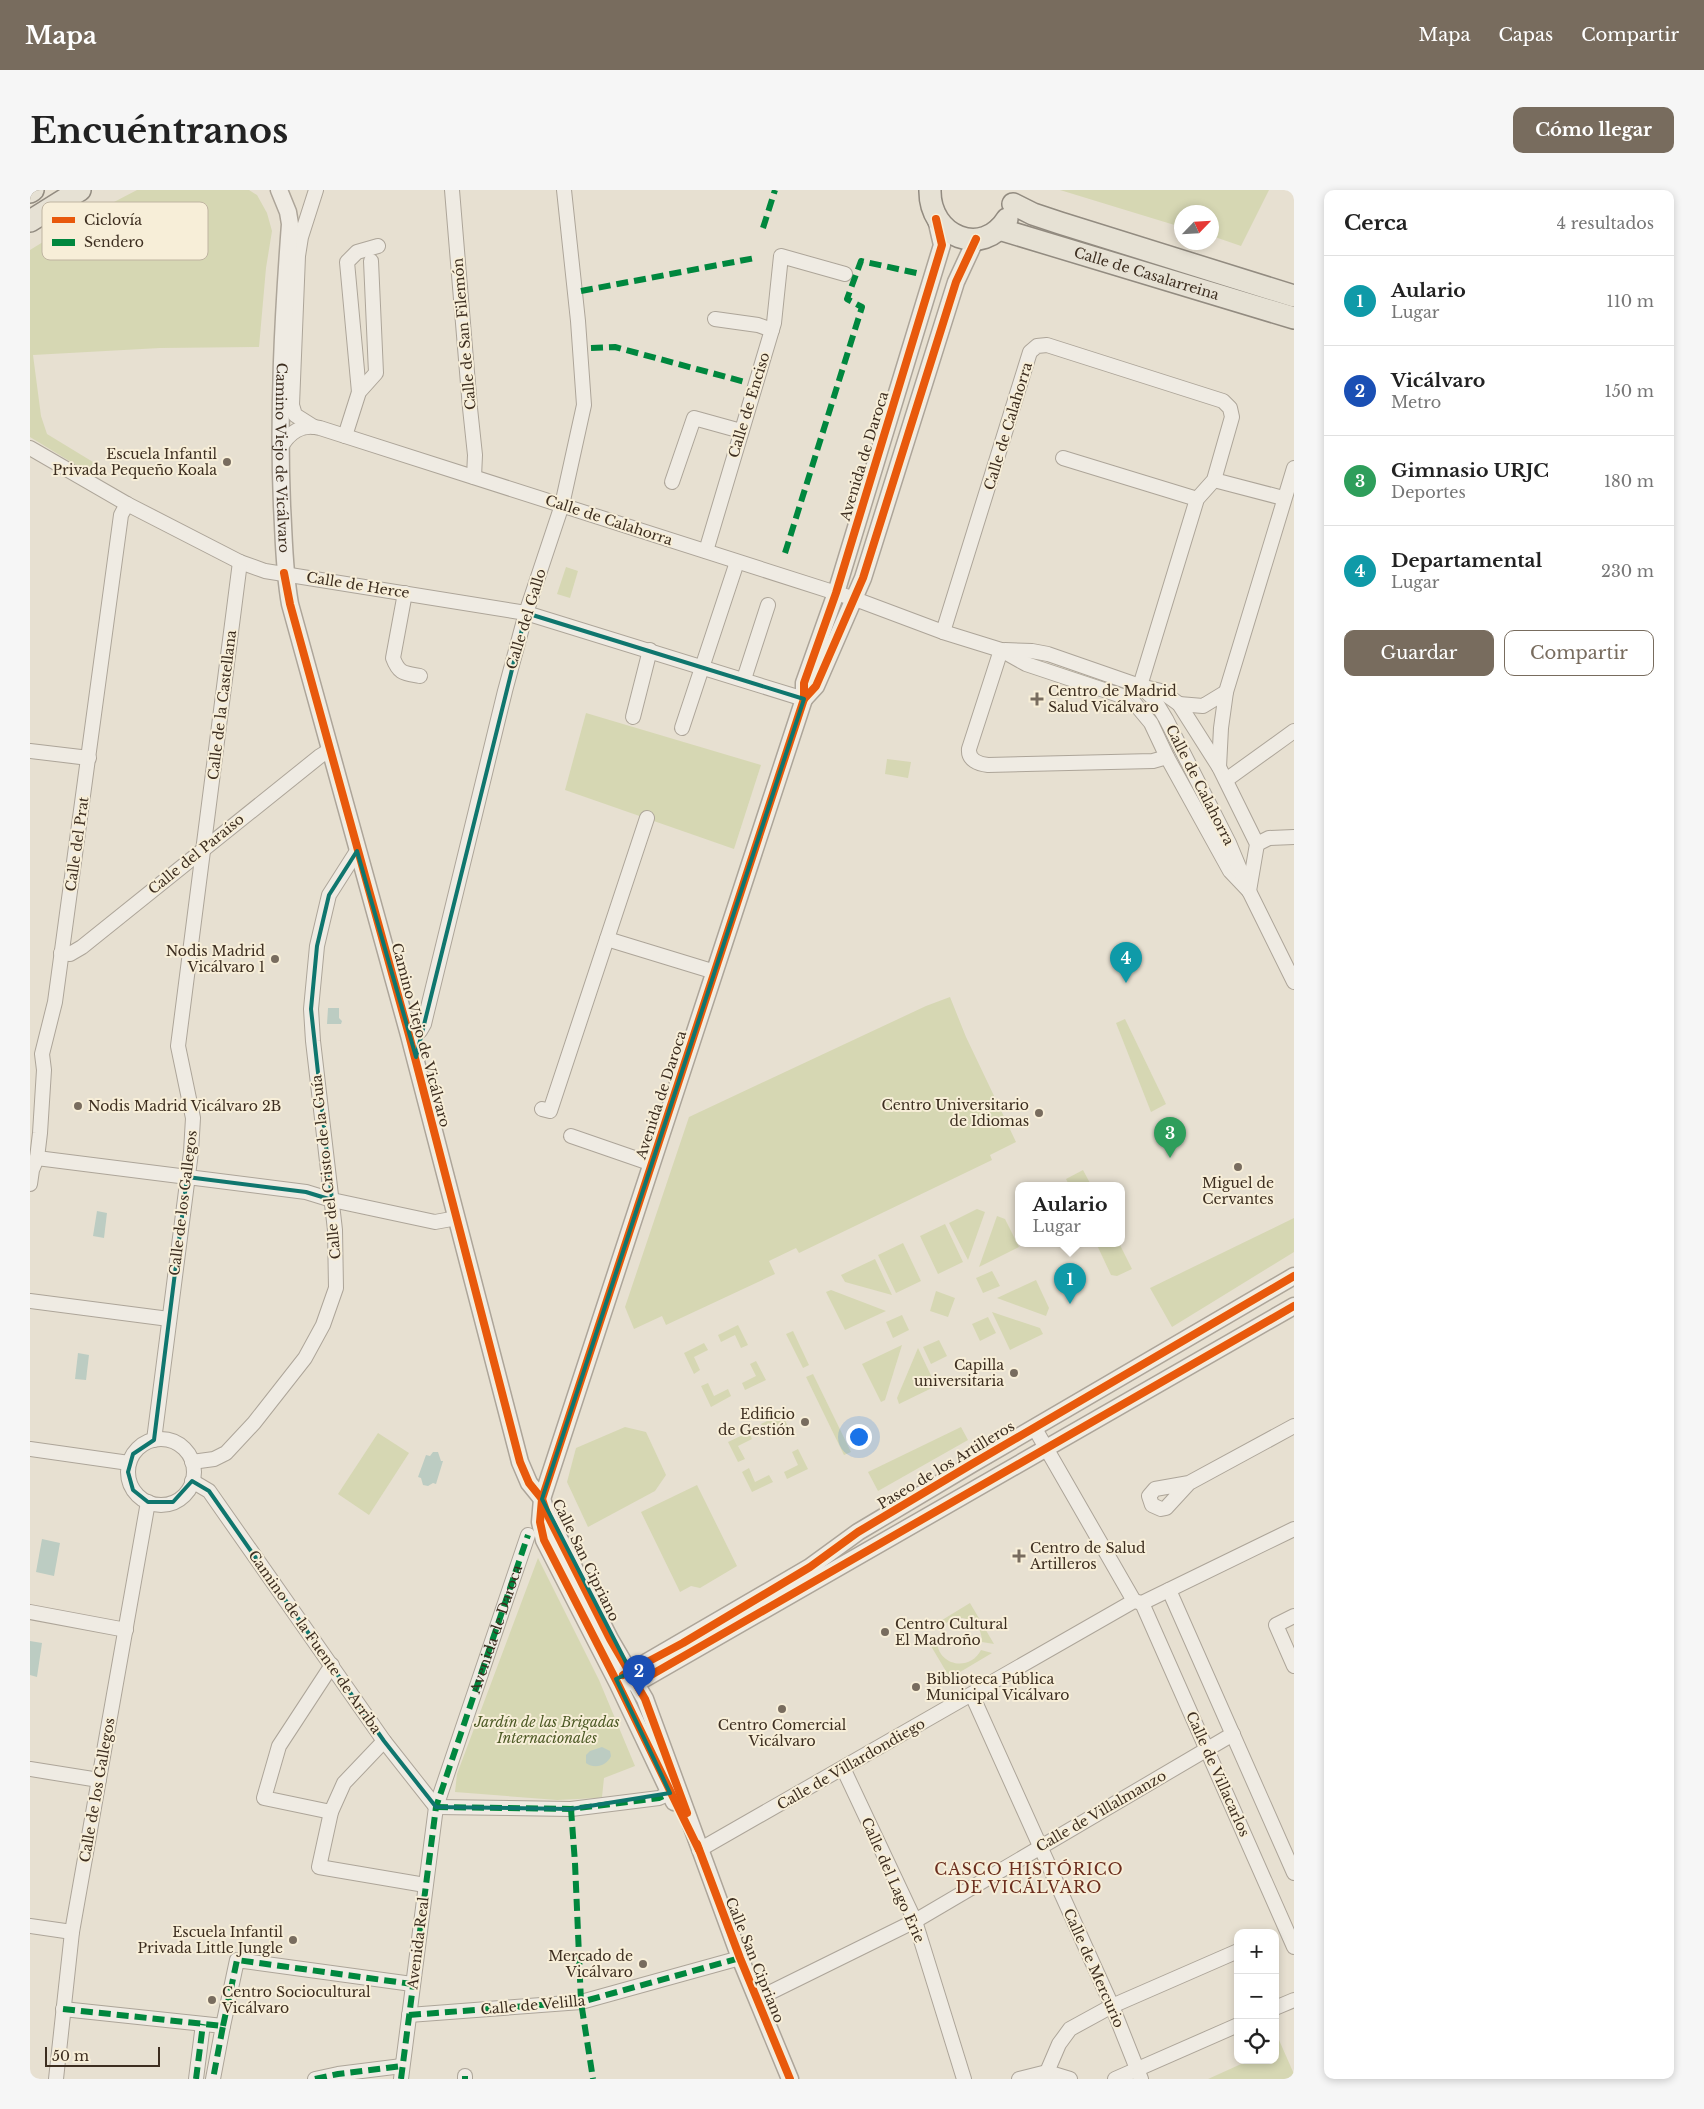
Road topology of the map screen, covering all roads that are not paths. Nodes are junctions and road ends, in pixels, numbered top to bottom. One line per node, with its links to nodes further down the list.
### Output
1 (33, 190): 8 (main road)
2 (80, 190): 10 (main road)
3 (279, 190): 27 (street, Camino Viejo de Vicálvaro)
4 (316, 190): 24 (street, Camino Viejo de Vicálvaro)
5 (452, 190): 31 (street, Calle de San Filemón)
6 (564, 190): 37 (street, Calle del Gallo)
7 (911, 190): 11 (main road)
8 (30, 192)
9 (1013, 197): 14 (main road); 19 (main road, Calle de Casalarreina)
10 (61, 202)
11 (932, 204): 15 (main road); 43 (street, Avenida de Daroca)
12 (42, 214): 13 (main road)
13 (30, 221)
14 (999, 229): 15 (main road); 20 (main road, Calle de Casalarreina)
15 (976, 239): 44 (street, Avenida de Daroca)
16 (378, 246): 23 (street)
17 (372, 261): 23 (street)
18 (845, 274): 22 (street, Calle de Enciso)
19 (1294, 296)
20 (1294, 318)
21 (716, 319): 22 (street)
22 (772, 330): 25 (street, Calle de Enciso)
23 (359, 392): 26 (street)
24 (314, 427): 26 (street, Calle de Calahorra); 27 (street)
25 (741, 430): 33 (street); 38 (street, Calle de Enciso)
26 (345, 436): 31 (street, Calle de Calahorra)
27 (280, 449): 41 (street, Camino Viejo de Vicálvaro)
28 (31, 451): 36 (street, Calle de Herce)
29 (1063, 458): 35 (street)
30 (1294, 468): 34 (street, Calle de Calahorra)
31 (474, 477): 37 (street, Calle de Calahorra)
32 (1214, 480): 34 (street); 35 (street, Calle de Calahorra); 47 (street, Calle de Calahorra)
33 (672, 482)
34 (1284, 498): 54 (street, Calle de Calahorra)
35 (1197, 499): 53 (street, Calle de Calahorra)
36 (127, 504): 39 (street, Calle de Herce); 63 (street, Calle del Prat)
37 (562, 505): 38 (street, Calle de Calahorra); 46 (street, Calle del Gallo)
38 (706, 551): 40 (street, Calle de Calahorra)
39 (240, 562): 41 (street, Calle de Herce); 69 (street, Calle de la Castellana)
40 (737, 562): 43 (street, Calle de Calahorra); 50 (street)
41 (284, 573): 42 (street, Calle de Herce); 60 (street, Camino Viejo de Vicálvaro)
42 (405, 593): 46 (street, Calle de Herce); 51 (street)
43 (836, 593): 44 (street, Calle de Calahorra); 55 (street, Avenida de Daroca)
44 (855, 599): 47 (street, Calle de Calahorra); 55 (street, Avenida de Daroca)
45 (768, 605): 52 (street)
46 (526, 613): 48 (street, Calle de Herce); 76 (street, Calle del Gallo)
47 (943, 632): 49 (street, Calle de Calahorra)
48 (650, 650): 50 (street, Calle de Herce); 57 (street)
49 (1002, 650): 53 (street, Calle de Calahorra); 62 (street, Calle de Calahorra); 62 (street, Calle de Calahorra)
50 (702, 666): 52 (street, Calle de Herce); 58 (street)
51 (420, 676)
52 (744, 679): 55 (street, Calle de Herce)
53 (1140, 686): 56 (street, Calle de Calahorra); 71 (street, Calle de Calahorra)
54 (1226, 692): 56 (street, Calle de Calahorra); 64 (street, Calle de Calahorra)
55 (804, 699): 74 (street, Avenida de Daroca)
56 (1180, 704): 64 (street, Calle de Calahorra)
57 (633, 717)
58 (682, 728)
59 (1294, 731): 65 (street, Calle de Calahorra)
60 (330, 750): 69 (street, Calle del Paraíso); 70 (street, Camino Viejo de Vicálvaro)
61 (30, 751): 63 (street)
62 (1167, 757): 71 (street, Calle de Calahorra)
63 (89, 758): 73 (street, Calle del Prat)
64 (1219, 767): 65 (street, Calle de Calahorra)
65 (1226, 780): 68 (street, Calle de Calahorra)
66 (647, 818): 72 (street)
67 (1294, 837): 68 (street, Calle de Calahorra)
68 (1257, 844): 71 (street, Calle de Calahorra)
69 (203, 848): 73 (street, Calle del Paraíso); 81 (street, Calle de los Gallegos)
70 (357, 851): 76 (street, Camino Viejo de Vicálvaro); 82 (street, Calle del Cristo de la Guía)
71 (1249, 891): 75 (street, Calle de Calahorra)
72 (607, 939): 74 (street); 77 (street)
73 (61, 953): 80 (street, Calle del Prat)
74 (715, 972): 79 (street, Avenida de Daroca)
75 (1294, 982)
76 (409, 1035): 83 (street, Camino Viejo de Vicálvaro)
77 (542, 1109)
78 (571, 1136): 79 (street)
79 (652, 1164): 97 (street, Avenida de Daroca)
80 (32, 1171): 81 (street)
81 (187, 1177): 82 (street); 87 (street, Calle de los Gallegos)
82 (332, 1200): 83 (street); 93 (street, Calle del Cristo de la Guía)
83 (457, 1218): 97 (street, Camino Viejo de Vicálvaro)
84 (1294, 1276): 89 (street, Paseo de los Artilleros)
85 (30, 1301): 87 (street)
86 (1294, 1306): 91 (street)
87 (168, 1319): 90 (street, Calle de los Gallegos)
88 (1294, 1426): 96 (street)
89 (1034, 1427): 91 (street, Calle de Villacarlos); 108 (street, Paseo de los Artilleros)
90 (154, 1440): 93 (street); 94 (street)
91 (1046, 1447): 102 (street, Calle de Villacarlos); 108 (street)
92 (30, 1449): 94 (street)
93 (192, 1462): 95 (street)
94 (129, 1463): 98 (street)
95 (192, 1481): 98 (street); 106 (street, Camino de la Fuente de Arriba)
96 (1189, 1482)
97 (542, 1499): 108 (street, Calle San Cipriano); 108 (street, Calle San Cipriano)
98 (148, 1502): 105 (street, Calle de los Gallegos)
99 (1294, 1529): 101 (street, Calle de Villardondiego)
100 (528, 1535): 117 (street, Avenida de Daroca)
101 (1169, 1590): 102 (street, Calle de Villardondiego); 110 (street)
102 (1138, 1602): 109 (street, Calle de Villardondiego); 112 (street, Calle de Villacarlos)
103 (30, 1612): 105 (street)
104 (1294, 1616): 107 (street)
105 (126, 1630): 115 (street, Calle de los Gallegos)
106 (332, 1665): 111 (street, Camino de la Fuente de Arriba); 118 (street)
107 (1294, 1666)
108 (627, 1679): 116 (street, Calle San Cipriano)
109 (972, 1695): 114 (street, Calle de Villardondiego); 119 (street, Calle de Mercurio)
110 (1233, 1734): 112 (street, Calle de Villalmanzo); 121 (street)
111 (384, 1741): 117 (street, Camino de la Fuente de Arriba); 118 (street)
112 (1206, 1748): 119 (street, Calle de Villalmanzo); 125 (street, Calle de Villacarlos)
113 (30, 1768): 115 (street)
114 (843, 1768): 120 (street, Calle de Villardondiego); 123 (street, Calle del Lago Erie)
115 (99, 1780): 126 (street, Calle de los Gallegos)
116 (674, 1788): 117 (street); 120 (street, Calle San Cipriano)
117 (436, 1807): 122 (street, Avenida Real)
118 (331, 1812): 122 (street)
119 (1040, 1846): 123 (street, Calle de Villalmanzo); 133 (street, Calle de Mercurio)
120 (699, 1850): 129 (street, Calle San Cipriano)
121 (1294, 1873)
122 (425, 1885): 130 (street, Avenida Real)
123 (915, 1921): 131 (street, Calle de Villalmanzo); 148 (street, Calle del Lago Erie)
124 (30, 1926): 126 (street)
125 (1285, 1930): 127 (street, Calle de Villacarlos)
126 (72, 1932): 135 (street, Calle de los Gallegos)
127 (1294, 1946)
128 (1234, 1953): 133 (street)
129 (740, 1958): 131 (street, Calle San Cipriano); 136 (street, Calle de Velilla)
130 (412, 1984): 136 (street, Avenida Real); 138 (street)
131 (757, 1999): 147 (street, Calle San Cipriano)
132 (1294, 2000): 134 (street)
133 (1112, 2006): 140 (street); 142 (street, Calle de Mercurio)
134 (1279, 2006)
135 (63, 2009): 137 (street); 143 (street, Calle de los Gallegos)
136 (409, 2015): 141 (street, Avenida Real)
137 (203, 2024): 138 (street); 144 (street)
138 (223, 2026): 145 (street)
139 (1234, 2027): 142 (street)
140 (1047, 2072): 149 (street); 150 (street)
141 (401, 2073): 146 (street)
142 (1139, 2074): 151 (street)
143 (56, 2079)
144 (196, 2079)
145 (213, 2079)
146 (315, 2079)
147 (790, 2079)
148 (964, 2079)
149 (1019, 2079)
150 (1070, 2079)
151 (1114, 2079)

